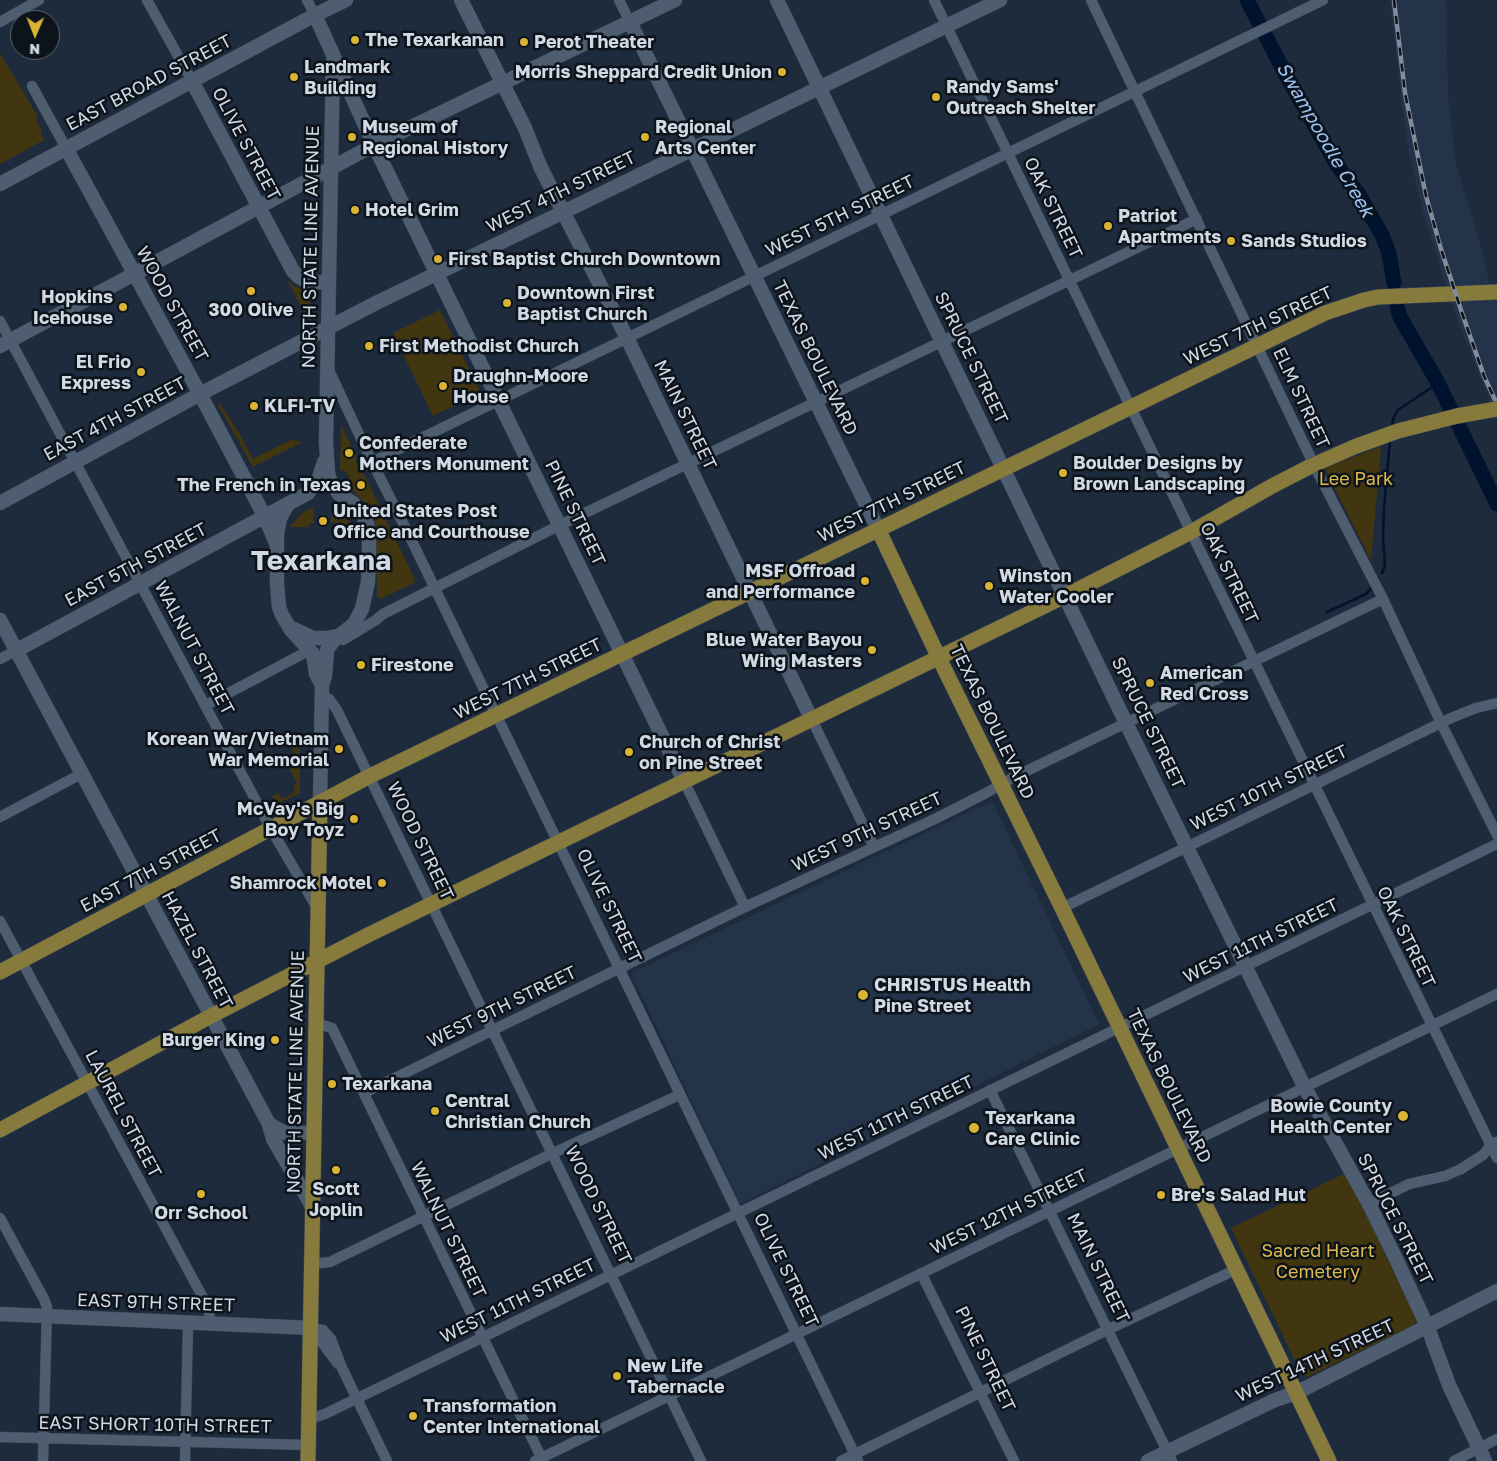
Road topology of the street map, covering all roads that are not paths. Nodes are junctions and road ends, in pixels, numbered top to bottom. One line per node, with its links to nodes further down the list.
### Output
1 (39, 0): 14 (street)
2 (147, 0): 18 (street, OLIVE STREET)
3 (307, 0): 13 (street, PINE STREET)
4 (346, 0): 13 (street, EAST BROAD STREET)
5 (461, 0): 19 (street, MAIN STREET)
6 (619, 0): 15 (street, TEXAS BOULEVARD)
7 (675, 0): 15 (street)
8 (777, 0): 21 (street, SPRUCE STREET)
9 (934, 0): 16 (street, OAK STREET)
10 (1000, 0): 16 (street, WEST 4TH STREET)
11 (1091, 0): 22 (street, ELM STREET)
12 (1323, 0): 22 (street, WEST 5TH STREET)
13 (315, 15): 17 (street, PINE STREET); 18 (street, EAST BROAD STREET)
14 (0, 22)
15 (630, 22): 19 (street); 25 (street, TEXAS BOULEVARD)
16 (946, 26): 21 (street, WEST 4TH STREET); 26 (street, OAK STREET)
17 (333, 52): 23 (street, PINE STREET); 27 (street, NORTH STATE LINE AVENUE)
18 (192, 81): 24 (street, EAST BROAD STREET); 29 (street, OLIVE STREET)
19 (503, 83): 23 (street); 30 (street, MAIN STREET)
20 (32, 86): 24 (street, WOOD STREET)
21 (819, 88): 25 (street, WEST 4TH STREET); 31 (street, SPRUCE STREET)
22 (1135, 91): 26 (street, WEST 5TH STREET); 32 (street, ELM STREET)
23 (374, 145): 27 (street); 34 (street, PINE STREET)
24 (66, 148): 28 (street, EAST BROAD STREET); 33 (street, WOOD STREET)
25 (692, 150): 30 (street, WEST 4TH STREET); 35 (street, TEXAS BOULEVARD)
26 (1008, 153): 31 (street, WEST 5TH STREET); 36 (street, OAK STREET)
27 (331, 168): 29 (street); 37 (street, NORTH STATE LINE AVENUE)
28 (0, 184)
29 (258, 207): 33 (street); 37 (street, OLIVE STREET)
30 (563, 212): 34 (street, WEST 4TH STREET); 41 (street, MAIN STREET)
31 (881, 214): 35 (street, WEST 5TH STREET); 42 (street, SPRUCE STREET)
32 (1197, 220): 36 (street); 44 (street, ELM STREET)
33 (134, 273): 43 (street); 46 (street, WOOD STREET)
34 (437, 273): 40 (street, WEST 4TH STREET); 47 (street, PINE STREET)
35 (754, 276): 41 (street, WEST 5TH STREET); 48 (street, TEXAS BOULEVARD)
36 (1070, 280): 42 (street); 49 (street, OAK STREET)
37 (329, 282): 40 (street, NORTH STATE LINE AVENUE)
38 (1497, 292): 44 (main road, WEST 7TH STREET)
39 (0, 321): 43 (street, WALNUT STREET)
40 (328, 327): 45 (street, NORTH STATE LINE AVENUE); 46 (street, EAST 4TH STREET)
41 (627, 338): 47 (street, WEST 5TH STREET); 54 (street, MAIN STREET)
42 (942, 342): 48 (street); 55 (street, SPRUCE STREET)
43 (5, 343): 52 (street, WALNUT STREET)
44 (1258, 345): 49 (main road, WEST 7TH STREET); 70 (street, ELM STREET)
45 (327, 367): 51 (street, NORTH STATE LINE AVENUE); 53 (street, OLIVE STREET)
46 (200, 394): 52 (street, EAST 4TH STREET); 60 (street, WOOD STREET)
47 (499, 400): 53 (street, WEST 5TH STREET); 61 (street, PINE STREET)
48 (816, 402): 54 (street); 62 (street, TEXAS BOULEVARD)
49 (1130, 407): 55 (main road, WEST 7TH STREET); 63 (street, OAK STREET)
50 (1497, 409): 63 (main road, bridge)
51 (326, 442): 56 (street, NORTH STATE LINE AVENUE); 57 (street, NORTH STATE LINE AVENUE)
52 (75, 462): 58 (street, EAST 4TH STREET); 65 (street, WALNUT STREET)
53 (372, 462): 66 (street, OLIVE STREET)
54 (687, 463): 61 (street); 67 (street, MAIN STREET)
55 (1004, 468): 62 (main road, WEST 7TH STREET); 68 (street, SPRUCE STREET)
56 (308, 493): 57 (street); 59 (street, NORTH STATE LINE AVENUE)
57 (339, 494): 69 (street, NORTH STATE LINE AVENUE)
58 (0, 503)
59 (289, 504): 60 (street, EAST 5TH STREET); 64 (street, NORTH STATE LINE AVENUE)
60 (265, 517): 64 (street, WOOD STREET); 65 (street, EAST 5TH STREET)
61 (560, 525): 66 (street); 77 (street, PINE STREET)
62 (879, 530): 67 (main road, WEST 7TH STREET); 79 (main road, TEXAS BOULEVARD)
63 (1191, 532): 68 (main road); 81 (street, OAK STREET)
64 (276, 543): 73 (street, NORTH STATE LINE AVENUE)
65 (141, 584): 75 (street, EAST 5TH STREET); 84 (street, WALNUT STREET)
66 (434, 587): 71 (street); 85 (street, OLIVE STREET)
67 (750, 591): 77 (main road, WEST 7TH STREET); 86 (street, MAIN STREET)
68 (1065, 596): 79 (main road); 87 (street, SPRUCE STREET)
69 (365, 599): 71 (street); 74 (street, NORTH STATE LINE AVENUE)
70 (1383, 599): 81 (street, WEST 9TH STREET); 88 (street, ELM STREET)
71 (381, 615): 78 (street)
72 (0, 620): 75 (street, HAZEL STREET)
73 (286, 622): 74 (street); 76 (street, NORTH STATE LINE AVENUE)
74 (338, 636): 78 (street, NORTH STATE LINE AVENUE)
75 (17, 650): 80 (street, EAST 5TH STREET); 89 (street, HAZEL STREET)
76 (310, 650): 82 (street, NORTH STATE LINE AVENUE); 84 (street)
77 (623, 653): 85 (main road, WEST 7TH STREET); 91 (street, PINE STREET)
78 (326, 656): 82 (street, NORTH STATE LINE AVENUE)
79 (939, 658): 86 (main road); 92 (main road, TEXAS BOULEVARD)
80 (0, 659)
81 (1254, 662): 87 (street, WEST 9TH STREET); 93 (street, OAK STREET)
82 (322, 690): 90 (street, WOOD STREET); 94 (street, NORTH STATE LINE AVENUE)
83 (1495, 703): 88 (street, WEST 10TH STREET)
84 (206, 705): 96 (street, WALNUT STREET)
85 (496, 715): 90 (main road, WEST 7TH STREET); 98 (street, OLIVE STREET)
86 (812, 720): 91 (main road); 101 (street, MAIN STREET)
87 (1126, 723): 92 (street, WEST 9TH STREET); 100 (street, SPRUCE STREET)
88 (1441, 723): 93 (street, WEST 10TH STREET); 97 (street, ELM STREET)
89 (81, 774): 95 (street); 102 (street, HAZEL STREET)
90 (368, 777): 94 (main road, WEST 7TH STREET); 103 (street, WOOD STREET)
91 (684, 781): 98 (main road); 105 (street, PINE STREET)
92 (1002, 784): 101 (street, WEST 9TH STREET); 106 (main road, TEXAS BOULEVARD)
93 (1315, 784): 100 (street, WEST 10TH STREET); 104 (street, OAK STREET)
94 (320, 802): 96 (main road, EAST 7TH STREET); 107 (main road, NORTH STATE LINE AVENUE)
95 (0, 817)
96 (271, 829): 102 (main road, EAST 7TH STREET); 107 (street, WALNUT STREET)
97 (1497, 835)
98 (558, 844): 103 (main road); 112 (street, OLIVE STREET)
99 (1497, 844): 104 (street, WEST 11TH STREET)
100 (1187, 846): 106 (street, WEST 10TH STREET); 111 (street, SPRUCE STREET)
101 (874, 847): 105 (street, WEST 9TH STREET)
102 (146, 894): 109 (main road, EAST 7TH STREET); 115 (street, HAZEL STREET)
103 (430, 905): 110 (main road); 119 (street, WOOD STREET)
104 (1372, 905): 111 (street, WEST 11TH STREET); 117 (street, OAK STREET)
105 (744, 907): 112 (street, WEST 9TH STREET)
106 (1062, 908): 118 (main road, TEXAS BOULEVARD)
107 (318, 910): 110 (main road, NORTH STATE LINE AVENUE)
108 (0, 921): 109 (street, LAUREL STREET)
109 (22, 961): 113 (main road, EAST 7TH STREET); 120 (street, LAUREL STREET)
110 (317, 961): 115 (main road); 116 (main road, NORTH STATE LINE AVENUE)
111 (1245, 966): 118 (street, WEST 11TH STREET); 121 (street, SPRUCE STREET)
112 (619, 968): 119 (street, WEST 9TH STREET); 124 (street, OLIVE STREET)
113 (0, 972)
114 (1497, 994): 117 (street, WEST 12TH STREET)
115 (211, 1016): 120 (main road); 125 (street, HAZEL STREET)
116 (316, 1023): 123 (street, WALNUT STREET); 127 (main road, NORTH STATE LINE AVENUE)
117 (1432, 1025): 121 (street, WEST 12TH STREET); 128 (street, OAK STREET)
118 (1120, 1028): 122 (street, WEST 11TH STREET); 129 (main road, TEXAS BOULEVARD)
119 (492, 1030): 123 (street, WEST 9TH STREET); 130 (street, WOOD STREET)
120 (88, 1083): 126 (main road); 146 (street, LAUREL STREET)
121 (1304, 1086): 129 (street, WEST 12TH STREET); 132 (street, SPRUCE STREET)
122 (990, 1090): 134 (street, MAIN STREET); 135 (street, WEST 11TH STREET)
123 (364, 1093): 136 (street, WALNUT STREET)
124 (679, 1095): 130 (street); 135 (street, OLIVE STREET)
125 (269, 1124): 127 (street); 133 (street, HAZEL STREET)
126 (0, 1130)
127 (314, 1133): 133 (main road, NORTH STATE LINE AVENUE)
128 (1494, 1143): 131 (street, OAK STREET); 132 (street)
129 (1178, 1149): 134 (street, WEST 12TH STREET); 139 (main road, TEXAS BOULEVARD)
130 (552, 1154): 136 (street); 141 (street, WOOD STREET)
131 (1497, 1158)
132 (1369, 1204): 148 (street, SPRUCE STREET)
133 (312, 1206): 138 (main road, NORTH STATE LINE AVENUE)
134 (1050, 1210): 140 (street, WEST 12TH STREET); 149 (street, MAIN STREET)
135 (737, 1214): 141 (street, WEST 11TH STREET); 150 (street, OLIVE STREET)
136 (424, 1215): 138 (street); 151 (street, WALNUT STREET)
137 (0, 1218): 144 (street)
138 (312, 1264): 147 (main road, NORTH STATE LINE AVENUE)
139 (1237, 1269): 149 (street); 153 (main road, TEXAS BOULEVARD)
140 (921, 1273): 150 (street, WEST 12TH STREET); 152 (street, PINE STREET)
141 (611, 1274): 151 (street, WEST 11TH STREET); 154 (street, WOOD STREET)
142 (1497, 1291): 148 (street, WEST 14TH STREET)
143 (0, 1314): 144 (street, EAST 9TH STREET)
144 (48, 1317): 145 (street, EAST 9TH STREET); 158 (street)
145 (188, 1323): 146 (street, EAST 9TH STREET); 160 (street)
146 (211, 1324): 147 (street, EAST 9TH STREET)
147 (311, 1328): 155 (street); 156 (main road, NORTH STATE LINE AVENUE)
148 (1428, 1328): 153 (street, WEST 14TH STREET); 162 (street, SPRUCE STREET)
149 (1107, 1330): 152 (street); 163 (street, MAIN STREET)
150 (796, 1334): 154 (street, WEST 12TH STREET); 164 (street, OLIVE STREET)
151 (482, 1337): 155 (street, WEST 11TH STREET); 165 (street, WALNUT STREET)
152 (982, 1393): 164 (street); 172 (street, PINE STREET)
153 (1296, 1393): 163 (street, WEST 14TH STREET); 174 (main road, TEXAS BOULEVARD)
154 (668, 1395): 165 (street, WEST 12TH STREET); 170 (street, WOOD STREET)
155 (357, 1398): 156 (street, WEST 11TH STREET); 169 (street)
156 (309, 1419): 161 (main road, NORTH STATE LINE AVENUE)
157 (0, 1437): 158 (street, EAST SHORT 10TH STREET)
158 (44, 1439): 160 (street, EAST SHORT 10TH STREET); 166 (street)
159 (1497, 1439): 162 (street)
160 (185, 1441): 161 (street, EAST SHORT 10TH STREET); 167 (street)
161 (308, 1444): 168 (main road, NORTH STATE LINE AVENUE)
162 (1479, 1448): 175 (street); 176 (street, SPRUCE STREET)
163 (1169, 1456): 173 (street, WEST 14TH STREET)
164 (856, 1458): 171 (street)
165 (540, 1460)
166 (43, 1461)
167 (185, 1461)
168 (308, 1461)
169 (387, 1461)
170 (701, 1461)
171 (841, 1461)
172 (1014, 1461)
173 (1148, 1461)
174 (1330, 1461)
175 (1454, 1461)
176 (1485, 1461)

